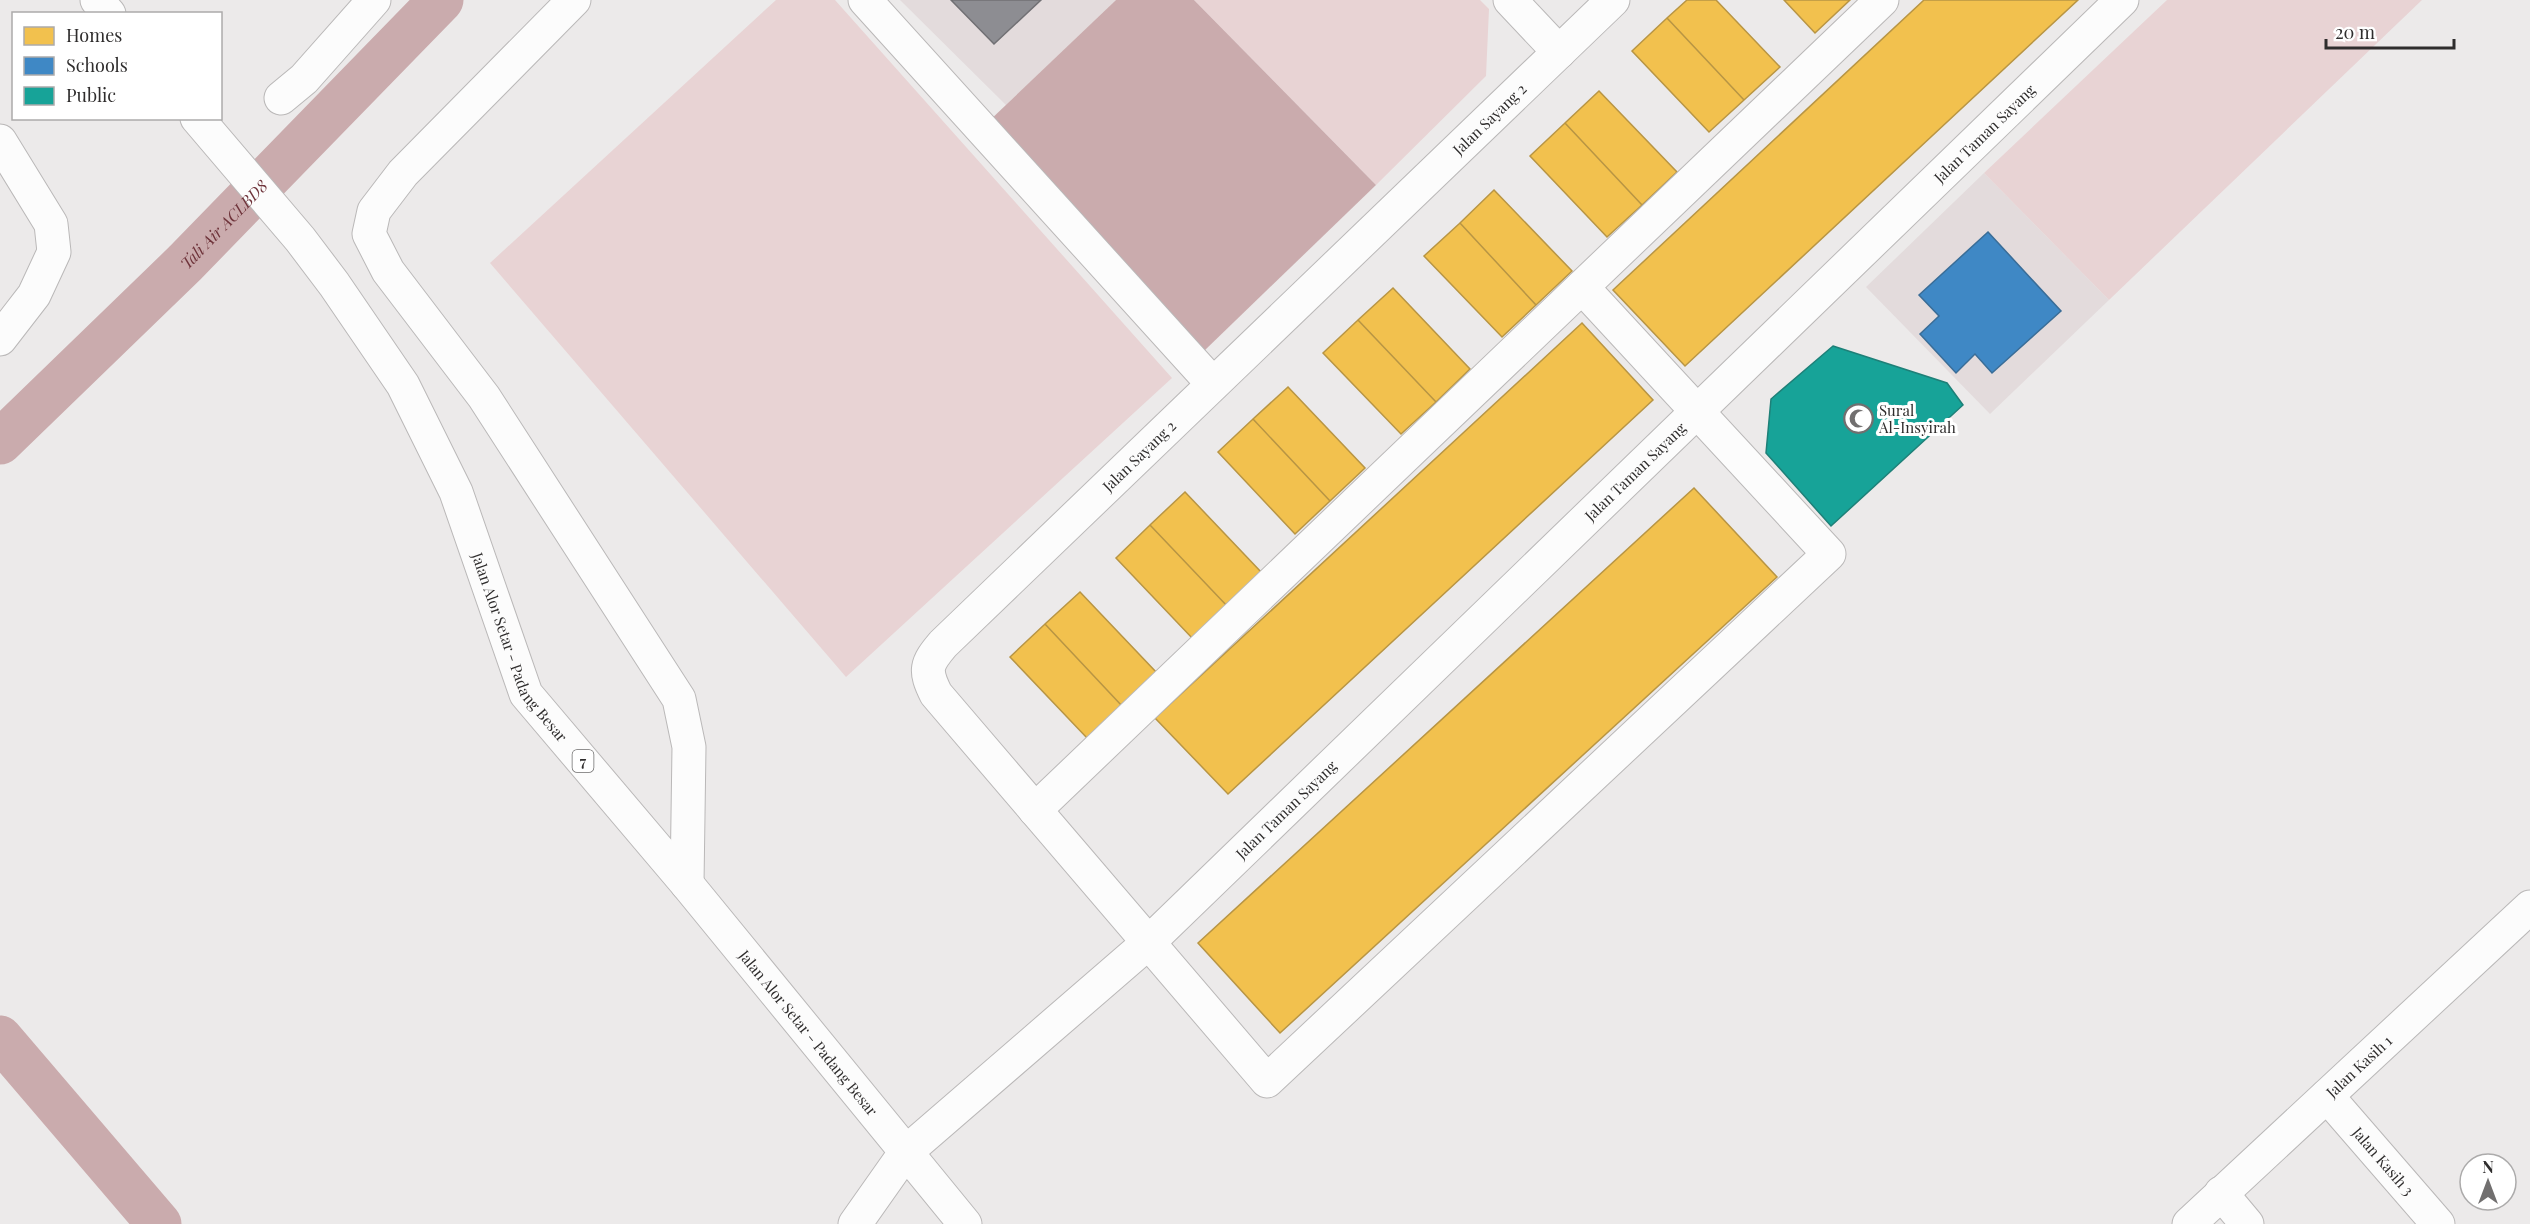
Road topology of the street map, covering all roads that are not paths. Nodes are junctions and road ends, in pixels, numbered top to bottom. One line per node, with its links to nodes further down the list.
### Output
1 (97, 0): 9 (street)
2 (374, 0): 11 (street)
3 (574, 0): 19 (street)
4 (865, 0): 16 (street)
5 (1510, 0): 10 (street)
6 (1612, 0): 10 (street, Jalan Sayang 2)
7 (1882, 0): 14 (street)
8 (2122, 0): 17 (street, Jalan Taman Sayang)
9 (107, 12)
10 (1559, 51): 16 (street, Jalan Sayang 2)
11 (281, 98)
12 (199, 120): 19 (street, Jalan Alor Setar - Padang Besar / 7)
13 (0, 141): 15 (street)
14 (1582, 287): 17 (street); 18 (street)
15 (0, 339)
16 (1214, 384): 18 (street, Jalan Sayang 2)
17 (1697, 412): 21 (street, Jalan Taman Sayang); 21 (street, Jalan Sayang 2)
18 (1035, 810): 21 (street, Jalan Sayang 2)
19 (687, 884): 23 (street, Jalan Alor Setar - Padang Besar / 7)
20 (2530, 907): 22 (street, Jalan Kasih 1)
21 (1149, 942): 23 (street, Jalan Taman Sayang)
22 (2327, 1096): 24 (street, Jalan Kasih 1); 29 (street, Jalan Kasih 3)
23 (905, 1153): 25 (street, Jalan Taman Sayang); 26 (street, Jalan Alor Setar - Padang Besar / 7)
24 (2221, 1193): 27 (street, Jalan Kasih 1); 28 (street)
25 (855, 1224)
26 (964, 1224)
27 (2188, 1224)
28 (2247, 1224)
29 (2438, 1224)

